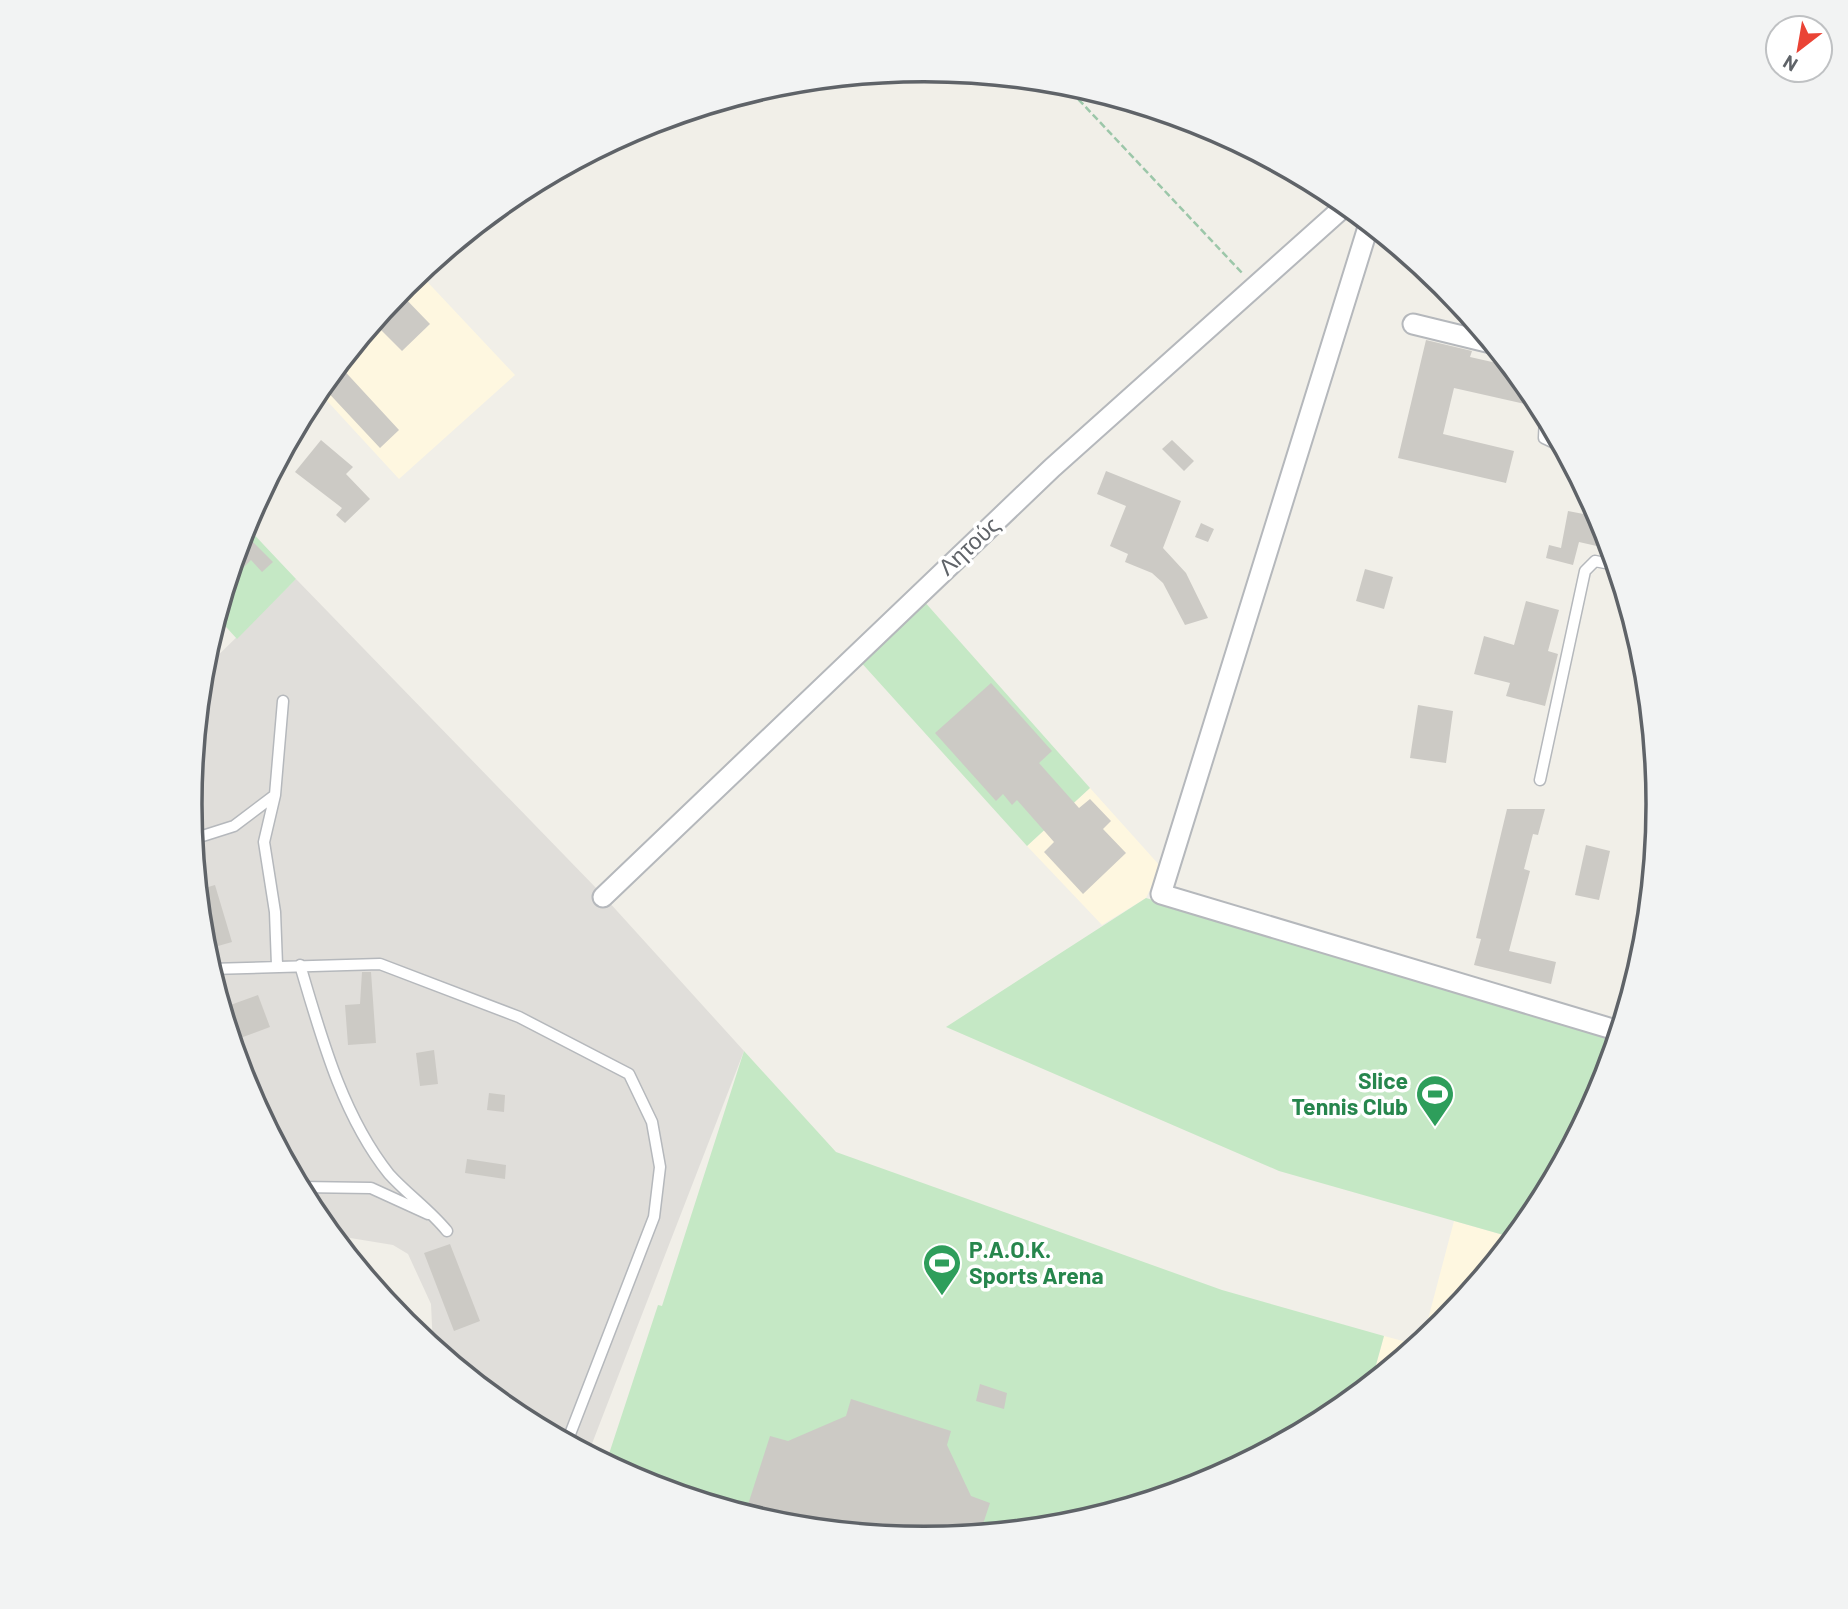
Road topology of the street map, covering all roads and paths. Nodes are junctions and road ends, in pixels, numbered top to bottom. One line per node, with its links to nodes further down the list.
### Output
1 (1078, 99): 4 (path)
2 (1337, 213): 4 (street, Λητούς)
3 (1366, 234): 16 (street)
4 (1255, 286): 12 (street, Λητούς)
5 (1413, 324): 6 (street)
6 (1476, 340)
7 (1604, 563): 9 (lane)
8 (283, 701): 10 (lane)
9 (1540, 780)
10 (275, 795): 11 (lane); 13 (lane)
11 (203, 836)
12 (603, 897)
13 (277, 965): 14 (lane); 15 (lane)
14 (300, 965): 18 (lane); 20 (lane)
15 (221, 968)
16 (1611, 1028)
17 (312, 1187): 18 (lane)
18 (435, 1217): 19 (lane)
19 (447, 1231)
20 (570, 1434)

